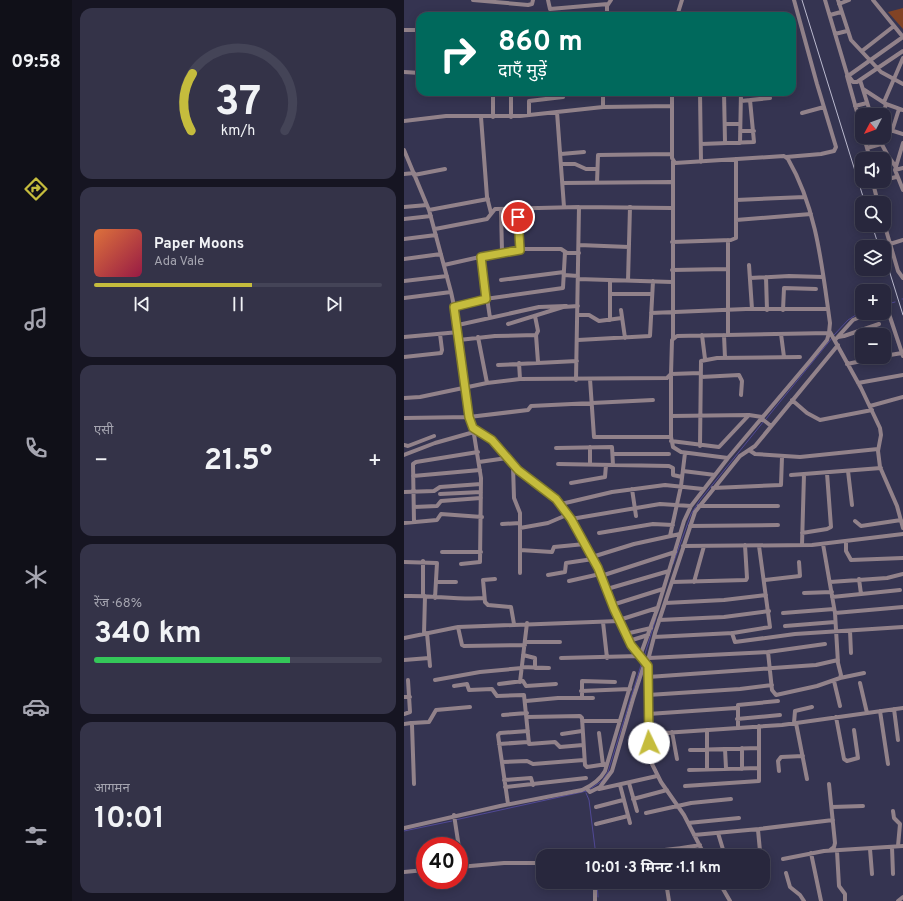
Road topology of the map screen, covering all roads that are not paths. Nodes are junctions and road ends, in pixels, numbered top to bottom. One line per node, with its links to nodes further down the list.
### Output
1 (473, 0): 2 (street)
2 (533, 0)
3 (548, 0): 9 (street)
4 (682, 0): 12 (street)
5 (794, 0): 49 (street)
6 (825, 0): 14 (street)
7 (849, 0): 10 (street)
8 (873, 0): 15 (street)
9 (609, 2): 11 (street)
10 (839, 2): 13 (street)
11 (608, 12)
12 (678, 12)
13 (842, 12): 14 (street); 18 (street)
14 (830, 15): 19 (street)
15 (894, 26): 20 (street); 21 (street)
16 (404, 30): 17 (street)
17 (416, 30)
18 (847, 31): 19 (street); 21 (street)
19 (835, 34): 28 (street)
20 (903, 37): 24 (street)
21 (862, 51): 24 (street)
22 (903, 51): 25 (street)
23 (903, 58): 30 (street)
24 (870, 59): 25 (street); 28 (street)
25 (877, 67): 29 (street); 30 (street)
26 (404, 72): 27 (street)
27 (416, 72)
28 (847, 75): 29 (street); 47 (street)
29 (860, 80): 32 (street)
30 (894, 80): 31 (street); 45 (street)
31 (903, 84)
32 (863, 89): 44 (street); 45 (street)
33 (494, 96): 58 (street)
34 (511, 96): 55 (street)
35 (603, 96): 48 (street)
36 (672, 96): 46 (street)
37 (700, 96): 69 (street)
38 (724, 96): 60 (street)
39 (741, 96): 43 (street)
40 (563, 97): 56 (street)
41 (770, 98): 42 (street)
42 (750, 100): 43 (street); 63 (street)
43 (741, 101): 61 (street)
44 (867, 103): 47 (street); 50 (street)
45 (885, 103): 51 (street); 52 (street)
46 (672, 106): 48 (street); 79 (street)
47 (855, 106)
48 (603, 107): 53 (street)
49 (824, 107): 54 (street); 80 (street)
50 (869, 108)
51 (884, 108)
52 (901, 109): 64 (street)
53 (557, 112): 56 (street); 78 (street)
54 (802, 113)
55 (511, 116): 56 (street); 58 (street)
56 (529, 116)
57 (481, 117): 58 (street); 59 (street); 100 (street)
58 (494, 117)
59 (404, 121)
60 (725, 124): 61 (street); 66 (street)
61 (740, 124): 62 (street)
62 (740, 131): 63 (street); 67 (street)
63 (754, 131): 67 (street)
64 (892, 131): 65 (street)
65 (903, 134)
66 (725, 142): 67 (street); 69 (street)
67 (740, 143)
68 (903, 143): 73 (street)
69 (701, 144): 83 (street)
70 (866, 144): 72 (street)
71 (881, 144): 72 (street); 77 (street)
72 (867, 148): 76 (street)
73 (902, 149): 89 (street)
74 (404, 152): 91 (street)
75 (584, 152): 78 (street)
76 (868, 152)
77 (886, 152)
78 (561, 154): 85 (street)
79 (672, 154): 82 (street); 88 (street)
80 (786, 157): 81 (street); 99 (street)
81 (736, 159): 83 (street); 101 (street)
82 (673, 160): 83 (street); 95 (street)
83 (701, 162)
84 (891, 162): 89 (street)
85 (561, 164): 88 (street); 96 (street)
86 (903, 168): 89 (street)
87 (446, 169): 91 (street)
88 (597, 169): 94 (street)
89 (896, 169): 92 (street)
90 (404, 174): 91 (street)
91 (414, 174): 102 (street)
92 (896, 177): 93 (street); 97 (street)
93 (891, 178)
94 (598, 182): 95 (street); 96 (street)
95 (671, 182): 108 (street)
96 (563, 183): 104 (street)
97 (901, 183): 98 (street)
98 (903, 190)
99 (805, 197): 101 (street); 112 (street)
100 (488, 199): 110 (street); 111 (street)
101 (736, 200): 115 (street)
102 (427, 205): 103 (street); 110 (street)
103 (404, 207)
104 (564, 207): 105 (street); 107 (street)
105 (579, 207): 106 (street); 123 (street)
106 (630, 207): 108 (street); 124 (street)
107 (518, 208): 109 (street); 126 (street)
108 (672, 208): 121 (street)
109 (501, 209): 111 (street); 127 (street)
110 (429, 210): 113 (street)
111 (491, 213): 116 (street)
112 (811, 214): 115 (street); 140 (street)
113 (431, 216): 114 (street); 116 (street)
114 (404, 219)
115 (736, 220): 119 (street)
116 (435, 229): 117 (street)
117 (436, 235): 118 (street); 130 (street)
118 (404, 239)
119 (728, 240): 121 (street); 135 (street)
120 (903, 240): 122 (street)
121 (672, 242): 136 (street)
122 (891, 244)
123 (579, 245): 124 (street); 129 (street)
124 (629, 247): 146 (street)
125 (891, 247): 143 (street)
126 (520, 250): 127 (street); 128 (street)
127 (502, 252): 131 (street)
128 (564, 252): 129 (street); 137 (street)
129 (579, 253): 141 (street)
130 (441, 254): 132 (street); 133 (street)
131 (481, 257): 133 (street); 155 (street)
132 (404, 259)
133 (444, 265): 138 (street)
134 (749, 265): 142 (street)
135 (728, 269): 136 (street); 162 (street)
136 (672, 270): 149 (street)
137 (564, 273): 141 (street); 144 (street); 155 (street)
138 (447, 276): 147 (street); 151 (street)
139 (766, 277): 140 (street); 142 (street); 163 (street)
140 (823, 277): 160 (street)
141 (578, 278): 145 (street); 157 (street)
142 (750, 278): 159 (street)
143 (903, 278)
144 (501, 280)
145 (610, 280): 146 (street); 152 (street)
146 (628, 280): 148 (street)
147 (404, 281)
148 (653, 281): 149 (street); 153 (street)
149 (672, 282): 166 (street)
150 (816, 289): 164 (street)
151 (451, 292): 154 (street); 158 (street)
152 (610, 294): 153 (street); 172 (street)
153 (652, 294): 165 (street)
154 (404, 298)
155 (486, 299): 158 (street); 169 (street)
156 (566, 306): 157 (street); 168 (street); 169 (street)
157 (578, 306): 167 (street)
158 (454, 307): 176 (street)
159 (752, 309): 162 (street); 163 (street)
160 (828, 309): 164 (street); 183 (street)
161 (621, 310): 170 (street)
162 (727, 310): 166 (street); 182 (street)
163 (767, 310): 164 (street)
164 (783, 310)
165 (651, 313): 166 (street); 186 (street)
166 (673, 313): 187 (street)
167 (578, 315): 172 (street); 189 (street)
168 (535, 316): 174 (street); 180 (street)
169 (490, 318): 176 (street)
170 (622, 318): 172 (street); 186 (street)
171 (855, 319): 183 (street)
172 (610, 320)
173 (891, 320): 191 (street)
174 (508, 324)
175 (880, 324): 183 (street)
176 (458, 325): 177 (street)
177 (459, 332): 178 (street); 188 (street)
178 (440, 334): 184 (street); 193 (street)
179 (781, 334): 182 (street); 183 (street); 194 (street)
180 (536, 335): 185 (street); 199 (street)
181 (702, 335): 182 (street); 187 (street); 197 (street)
182 (726, 335): 196 (street)
183 (833, 335): 190 (street); 225 (street)
184 (404, 337)
185 (478, 337): 188 (street); 210 (street)
186 (625, 338): 189 (street)
187 (673, 338): 204 (street)
188 (460, 340): 212 (street)
189 (578, 340): 198 (street)
190 (838, 345): 202 (street); 217 (street)
191 (902, 354): 192 (street)
192 (891, 355)
193 (404, 357)
194 (784, 357): 195 (street); 196 (street)
195 (800, 357)
196 (725, 358): 197 (street)
197 (705, 359): 205 (street)
198 (577, 361): 199 (street); 209 (street)
199 (538, 362): 201 (street)
200 (855, 362): 202 (street)
201 (519, 364): 203 (street); 207 (street)
202 (847, 364): 211 (street)
203 (498, 365)
204 (671, 375): 205 (street); 208 (street); 222 (street)
205 (700, 375): 213 (street); 220 (street)
206 (902, 375): 211 (street)
207 (520, 379): 209 (street); 210 (street)
208 (590, 379): 209 (street); 218 (street)
209 (576, 380)
210 (487, 383): 212 (street)
211 (858, 383): 219 (street)
212 (464, 388): 215 (street); 223 (street)
213 (741, 395)
214 (903, 397): 219 (street)
215 (404, 398)
216 (653, 400): 218 (street)
217 (792, 400): 219 (street); 226 (street)
218 (591, 404): 223 (street); 229 (street)
219 (871, 408): 234 (street)
220 (700, 415): 221 (street); 222 (street); 231 (street)
221 (749, 415): 225 (street); 231 (street)
222 (671, 416): 229 (street)
223 (469, 417): 224 (street); 227 (street)
224 (404, 418)
225 (763, 419): 226 (street); 243 (street)
226 (771, 426): 235 (street)
227 (474, 430): 236 (street); 238 (street); 242 (street)
228 (434, 436): 230 (street)
229 (671, 439): 231 (street); 237 (street)
230 (405, 445): 238 (street)
231 (700, 446)
232 (556, 448): 233 (street)
233 (590, 448): 239 (street); 246 (street)
234 (878, 449): 241 (street); 250 (street)
235 (749, 450): 241 (street); 263 (street)
236 (478, 452): 244 (street); 257 (street)
237 (685, 452): 243 (street); 252 (street)
238 (406, 454)
239 (613, 454): 240 (street); 249 (street)
240 (669, 454)
241 (782, 456): 263 (street)
242 (507, 458): 244 (street); 247 (street)
243 (728, 458): 258 (street)
244 (479, 462): 251 (street)
245 (558, 464): 246 (street)
246 (590, 464): 248 (street)
247 (513, 465): 271 (street); 285 (street)
248 (606, 465): 249 (street); 261 (street)
249 (613, 465): 259 (street)
250 (881, 468): 253 (street); 287 (street)
251 (480, 470): 257 (street); 260 (street)
252 (683, 471): 258 (street); 259 (street)
253 (848, 471): 254 (street); 273 (street)
254 (827, 473): 255 (street); 293 (street)
255 (804, 474): 256 (street); 293 (street)
256 (791, 475)
257 (412, 476): 266 (street)
258 (715, 476): 265 (street)
259 (682, 477): 262 (street)
260 (481, 484): 266 (street); 268 (street)
261 (571, 484)
262 (681, 486): 264 (street); 265 (street); 272 (street)
263 (713, 488): 275 (street)
264 (632, 489): 271 (street); 278 (street)
265 (703, 489): 274 (street)
266 (413, 491): 267 (street); 277 (street)
267 (404, 492)
268 (481, 492): 269 (street); 270 (street)
269 (440, 494)
270 (481, 498): 277 (street); 279 (street)
271 (561, 504): 280 (street)
272 (678, 505): 274 (street); 278 (street); 288 (street)
273 (852, 505)
274 (691, 506): 294 (street)
275 (699, 506): 276 (street); 290 (street)
276 (778, 506)
277 (414, 508): 283 (street)
278 (635, 508): 280 (street); 281 (street)
279 (482, 516): 283 (street); 307 (street)
280 (570, 516): 291 (street); 298 (street)
281 (636, 516)
282 (855, 521): 287 (street)
283 (414, 522): 284 (street)
284 (404, 523)
285 (520, 523): 286 (street); 291 (street)
286 (502, 524)
287 (902, 524)
288 (673, 525): 292 (street); 296 (street)
289 (778, 525): 290 (street)
290 (690, 526): 302 (street)
291 (520, 528): 305 (street)
292 (600, 533)
293 (802, 533): 301 (street)
294 (680, 534): 296 (street); 308 (street)
295 (903, 534): 297 (street)
296 (670, 536): 309 (street)
297 (846, 541): 299 (street); 310 (street)
298 (585, 544): 305 (street); 309 (street)
299 (823, 544): 301 (street); 328 (street)
300 (745, 545): 303 (street); 304 (street); 327 (street)
301 (802, 545): 304 (street)
302 (683, 546): 303 (street); 326 (street)
303 (704, 546): 327 (street)
304 (759, 546): 322 (street)
305 (520, 550): 316 (street)
306 (442, 552): 307 (street)
307 (481, 552): 314 (street)
308 (675, 552): 315 (street); 319 (street)
309 (593, 558): 318 (street); 319 (street)
310 (903, 558)
311 (404, 562): 312 (street)
312 (423, 562): 324 (street); 337 (street)
313 (799, 562): 322 (street)
314 (460, 564)
315 (669, 571): 329 (street); 330 (street)
316 (520, 573)
317 (903, 574): 321 (street)
318 (548, 575)
319 (601, 575): 323 (street); 329 (street)
320 (495, 579): 340 (street)
321 (859, 579): 328 (street); 334 (street)
322 (765, 580): 335 (street)
323 (569, 581)
324 (436, 582): 325 (street); 339 (street)
325 (456, 582)
326 (672, 582): 327 (street); 341 (street)
327 (694, 582)
328 (830, 582): 332 (street)
329 (607, 589): 342 (street)
330 (663, 589): 342 (street); 344 (street)
331 (900, 590): 334 (street)
332 (832, 592): 333 (street); 338 (street)
333 (804, 593)
334 (861, 594): 338 (street)
335 (766, 595): 341 (street); 345 (street)
336 (404, 596): 337 (street)
337 (424, 596): 339 (street); 360 (street)
338 (832, 597): 346 (street)
339 (435, 598): 340 (street)
340 (484, 598): 353 (street)
341 (665, 603): 349 (street)
342 (612, 605): 348 (street)
343 (903, 607): 346 (street)
344 (657, 608): 348 (street); 357 (street)
345 (769, 611): 349 (street); 361 (street)
346 (834, 611): 347 (street); 351 (street)
347 (783, 612)
348 (619, 620): 350 (street); 362 (street)
349 (659, 620): 364 (street)
350 (603, 622): 352 (street); 376 (street)
351 (835, 622): 354 (street); 359 (street)
352 (527, 623): 353 (street); 368 (street)
353 (514, 624): 355 (street)
354 (785, 626)
355 (458, 627): 360 (street); 368 (street)
356 (903, 627): 358 (street)
357 (650, 628): 362 (street); 363 (street)
358 (850, 631): 359 (street); 371 (street)
359 (836, 632): 361 (street); 378 (street)
360 (425, 633): 365 (street); 374 (street)
361 (732, 633): 364 (street)
362 (625, 634): 366 (street)
363 (648, 635): 366 (street); 373 (street)
364 (654, 637): 379 (street)
365 (404, 638)
366 (629, 641): 373 (street)
367 (560, 642): 368 (street)
368 (525, 644): 372 (street)
369 (825, 644): 370 (street)
370 (768, 652): 379 (street); 384 (street)
371 (851, 653)
372 (523, 656): 381 (street); 382 (street)
373 (640, 656): 376 (street); 379 (street)
374 (429, 658): 377 (street); 380 (street)
375 (561, 658): 376 (street)
376 (606, 658)
377 (404, 660)
378 (838, 660): 384 (street); 388 (street)
379 (647, 662): 387 (street); 472 (street)
380 (430, 666)
381 (522, 667): 382 (street); 390 (street); 392 (street)
382 (535, 668): 383 (street)
383 (549, 668)
384 (770, 668): 387 (street); 397 (street)
385 (634, 673): 399 (street)
386 (864, 673): 388 (street)
387 (648, 677): 401 (street)
388 (840, 678): 391 (street)
389 (408, 680): 403 (street)
390 (435, 680)
391 (834, 681): 397 (street); 408 (street)
392 (520, 682): 395 (street); 396 (street)
393 (615, 682): 400 (street)
394 (860, 683): 415 (street)
395 (499, 684)
396 (556, 684)
397 (772, 685): 401 (street)
398 (454, 686): 406 (street)
399 (630, 689): 400 (street); 424 (street)
400 (581, 691): 404 (street)
401 (648, 695): 417 (street)
402 (404, 697): 403 (street)
403 (410, 697): 416 (street)
404 (582, 698): 405 (street); 406 (street)
405 (593, 698)
406 (526, 701): 419 (street)
407 (778, 701): 411 (street)
408 (840, 706)
409 (470, 707): 425 (street)
410 (812, 707): 426 (street)
411 (736, 708): 417 (street); 422 (street)
412 (903, 708): 413 (street)
413 (894, 709): 414 (street); 438 (street)
414 (880, 711): 415 (street); 453 (street)
415 (867, 712): 421 (street)
416 (404, 714)
417 (648, 714): 437 (street)
418 (503, 715): 419 (street)
419 (527, 715): 423 (street); 432 (street)
420 (780, 715): 422 (street)
421 (836, 717): 426 (street); 431 (street)
422 (737, 719): 429 (street)
423 (582, 721): 424 (street); 433 (street)
424 (620, 721): 447 (street)
425 (412, 723): 427 (street); 466 (street)
426 (795, 723): 428 (street); 449 (street)
427 (404, 724)
428 (759, 726): 429 (street); 443 (street)
429 (738, 728): 430 (street)
430 (707, 730): 434 (street); 446 (street)
431 (854, 730)
432 (528, 731): 439 (street); 440 (street)
433 (582, 731): 436 (street); 441 (street)
434 (672, 732): 437 (street); 450 (street)
435 (599, 733): 448 (street)
436 (562, 734)
437 (648, 734): 461 (street)
438 (898, 740)
439 (528, 742): 440 (street); 441 (street)
440 (499, 744): 452 (street)
441 (583, 745): 451 (street)
442 (742, 748): 443 (street); 444 (street); 458 (street)
443 (759, 748): 457 (street)
444 (725, 749): 446 (street); 456 (street)
445 (690, 750): 446 (street)
446 (707, 750): 455 (street)
447 (611, 753): 448 (street); 454 (street)
448 (601, 754): 454 (street)
449 (802, 756): 460 (street); 463 (street)
450 (677, 759)
451 (584, 760): 452 (street); 454 (street)
452 (502, 762): 464 (street)
453 (888, 764)
454 (605, 765): 473 (street)
455 (707, 768): 456 (street); 459 (street)
456 (726, 768): 458 (street)
457 (759, 768): 458 (street); 470 (street)
458 (742, 769)
459 (689, 770)
460 (779, 772)
461 (657, 776): 465 (street); 474 (street)
462 (586, 778): 468 (street)
463 (807, 779)
464 (504, 780): 468 (street); 471 (street)
465 (629, 783): 469 (street); 475 (street)
466 (414, 784)
467 (829, 784): 482 (street)
468 (533, 785): 471 (street)
469 (620, 785): 472 (street); 477 (street)
470 (685, 786)
471 (505, 787): 478 (street)
472 (598, 789): 473 (street)
473 (587, 790): 478 (street)
474 (667, 790): 475 (street); 479 (street)
475 (633, 799): 483 (street)
476 (731, 799): 479 (street)
477 (623, 800): 481 (street); 486 (street)
478 (508, 804): 487 (street)
479 (678, 806): 485 (street); 491 (street)
480 (863, 806): 482 (street)
481 (596, 807)
482 (832, 807): 489 (street)
483 (637, 811)
484 (893, 811): 499 (street)
485 (646, 813)
486 (628, 816): 490 (street); 492 (street)
487 (455, 817): 493 (street); 497 (street)
488 (739, 818): 491 (street)
489 (833, 820): 494 (street); 506 (street)
490 (630, 823)
491 (688, 823): 496 (street)
492 (596, 824)
493 (404, 828)
494 (758, 830): 495 (street); 504 (street)
495 (718, 833): 496 (street); 503 (street)
496 (694, 835): 498 (street)
497 (457, 837)
498 (700, 845): 501 (street); 502 (street)
499 (901, 846): 500 (street)
500 (892, 847): 505 (street); 516 (street)
501 (681, 849)
502 (702, 849)
503 (723, 849)
504 (760, 849)
505 (870, 849): 507 (street); 515 (street)
506 (830, 850): 507 (street); 508 (street)
507 (837, 851): 526 (street)
508 (811, 853): 509 (street); 525 (street)
509 (783, 859)
510 (536, 863): 511 (street)
511 (468, 866)
512 (416, 871): 513 (street)
513 (404, 872)
514 (786, 873): 524 (street)
515 (872, 874)
516 (893, 874)
517 (595, 889): 521 (street)
518 (667, 889): 522 (street)
519 (723, 889): 523 (street)
520 (903, 897): 527 (street)
521 (595, 901)
522 (669, 901)
523 (730, 901)
524 (804, 901)
525 (821, 901)
526 (845, 901)
527 (898, 901)

